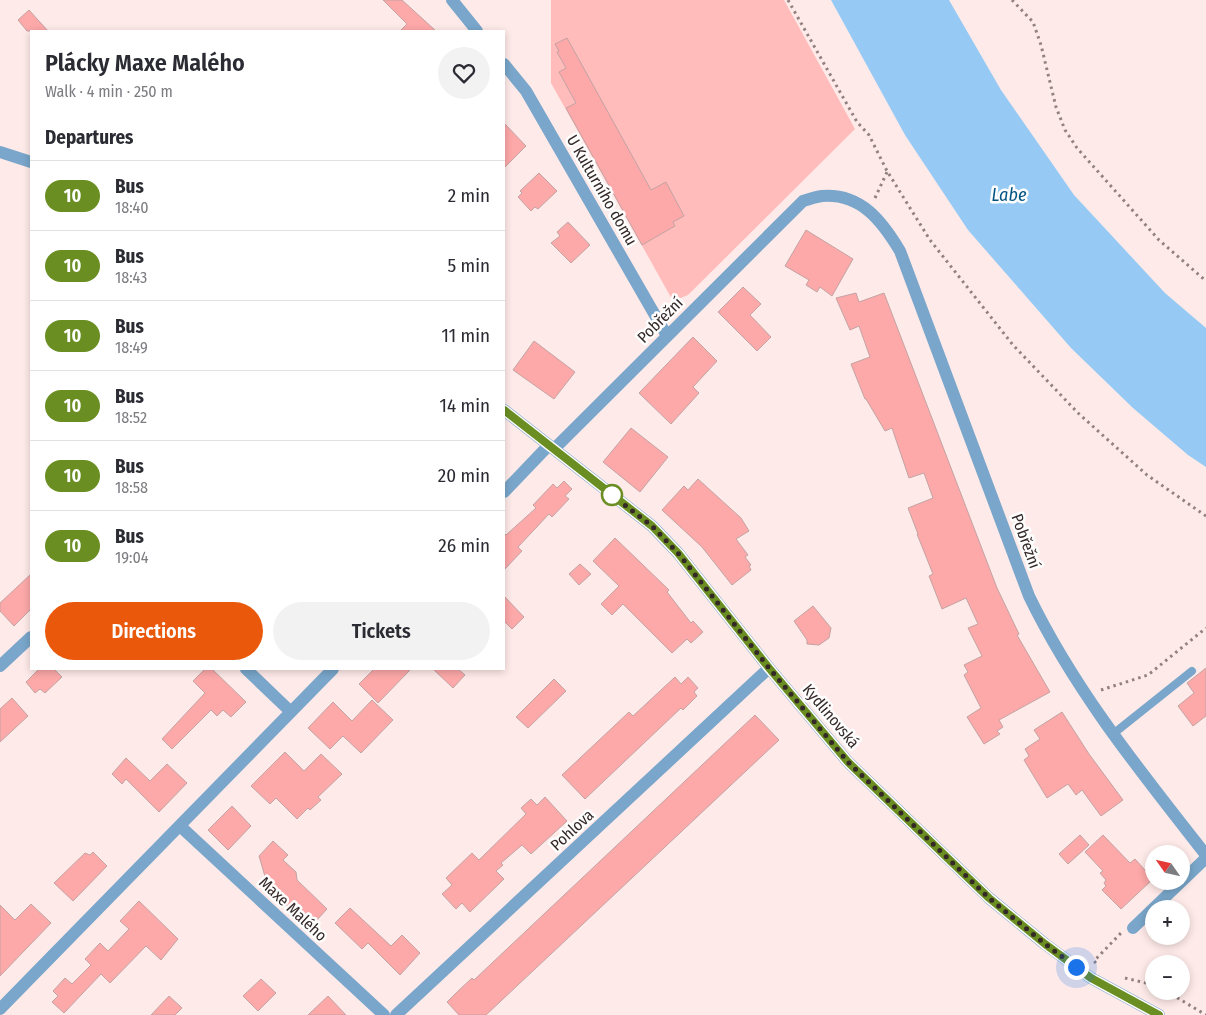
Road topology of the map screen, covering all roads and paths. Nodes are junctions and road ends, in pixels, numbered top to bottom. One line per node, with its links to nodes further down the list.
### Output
1 (452, 0): 4 (street)
2 (788, 0): 8 (path)
3 (1012, 0): 10 (path)
4 (476, 30)
5 (505, 65): 11 (street, U Kulturního domu)
6 (0, 152): 7 (street)
7 (30, 162)
8 (887, 171): 9 (path); 15 (path)
9 (869, 211): 11 (street, Pobřežní); 23 (street, Pobřežní)
10 (1206, 281)
11 (667, 336): 13 (street, Pobřežní)
12 (505, 411): 13 (street, Kydlinovská)
13 (552, 447): 14 (street); 19 (street, Kydlinovská)
14 (505, 491)
15 (1206, 516)
16 (1206, 628): 23 (path)
17 (30, 638): 18 (street)
18 (0, 666)
19 (769, 668): 36 (street, Pohlova); 37 (street, Kydlinovská)
20 (247, 670): 24 (street)
21 (332, 670): 24 (street)
22 (1192, 671): 25 (lane)
23 (1087, 698): 25 (street, Pobřežní)
24 (291, 712): 26 (street)
25 (1113, 734): 27 (street, Pobřežní)
26 (180, 826): 33 (street); 35 (street, Maxe Malého)
27 (1206, 857): 28 (street, Pobřežní)
28 (1134, 928): 29 (path)
29 (1100, 966)
30 (1120, 977): 31 (path)
31 (1145, 983)
32 (1182, 1000): 34 (path)
33 (0, 1009)
34 (1206, 1014)
35 (384, 1015)
36 (396, 1015)
37 (1159, 1015)

